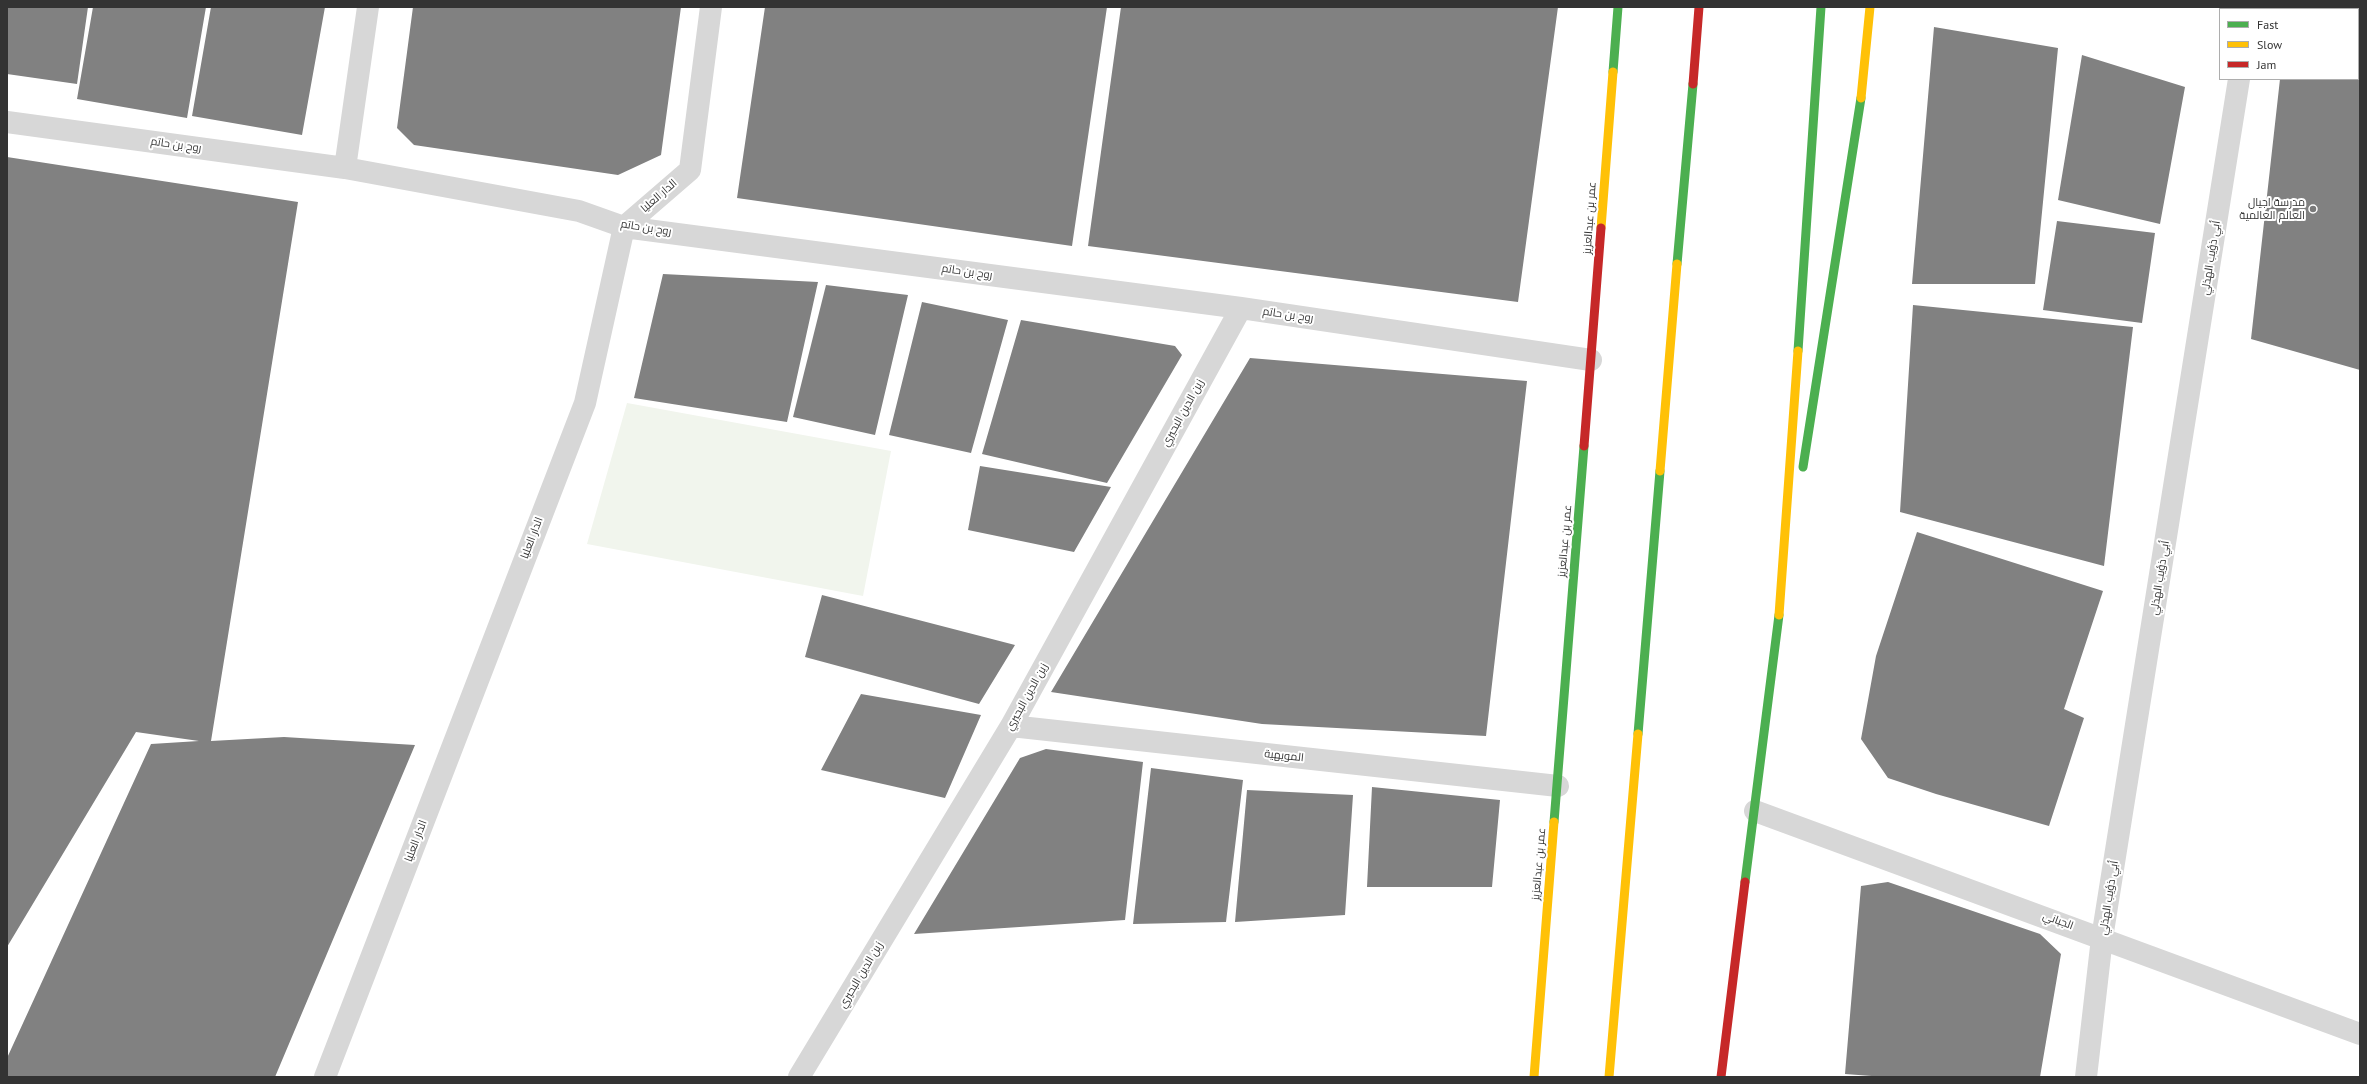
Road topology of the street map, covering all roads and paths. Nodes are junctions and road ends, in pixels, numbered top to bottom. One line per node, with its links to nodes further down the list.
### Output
1 (368, 7): 11 (street)
2 (711, 7): 12 (street, الدار العليا)
3 (1618, 7): 14 (main road, عمر بن عبدالعزيز)
4 (1691, 7): 8 (main road)
5 (1699, 7): 8 (main road)
6 (1821, 7): 17 (main road)
7 (1870, 7): 15 (main road)
8 (1697, 38): 28 (main road)
9 (2239, 80): 21 (street, أبي ذؤيب الهذلي)
10 (7, 122): 11 (street, روح بن حاتم)
11 (345, 168): 12 (street, روح بن حاتم)
12 (624, 226): 13 (street, روح بن حاتم); 25 (street, الدار العليا)
13 (1241, 308): 14 (street, روح بن حاتم); 18 (street, زين الدين البحيري)
14 (1591, 360): 19 (main road, عمر بن عبدالعزيز)
15 (1802, 473)
16 (1797, 504): 17 (main road)
17 (1781, 598): 20 (main road)
18 (1011, 726): 19 (street, المويهية); 26 (street, زين الدين البحيري)
19 (1558, 786): 27 (main road, عمر بن عبدالعزيز)
20 (1755, 810): 21 (street, الجباني); 22 (main road)
21 (2102, 938): 23 (street, الجباني); 30 (street, أبي ذؤيب الهذلي)
22 (1728, 1025): 24 (main road); 29 (main road)
23 (2360, 1034)
24 (1732, 1062)
25 (325, 1077)
26 (799, 1077)
27 (1534, 1077)
28 (1609, 1077)
29 (1721, 1077)
30 (2086, 1077)

